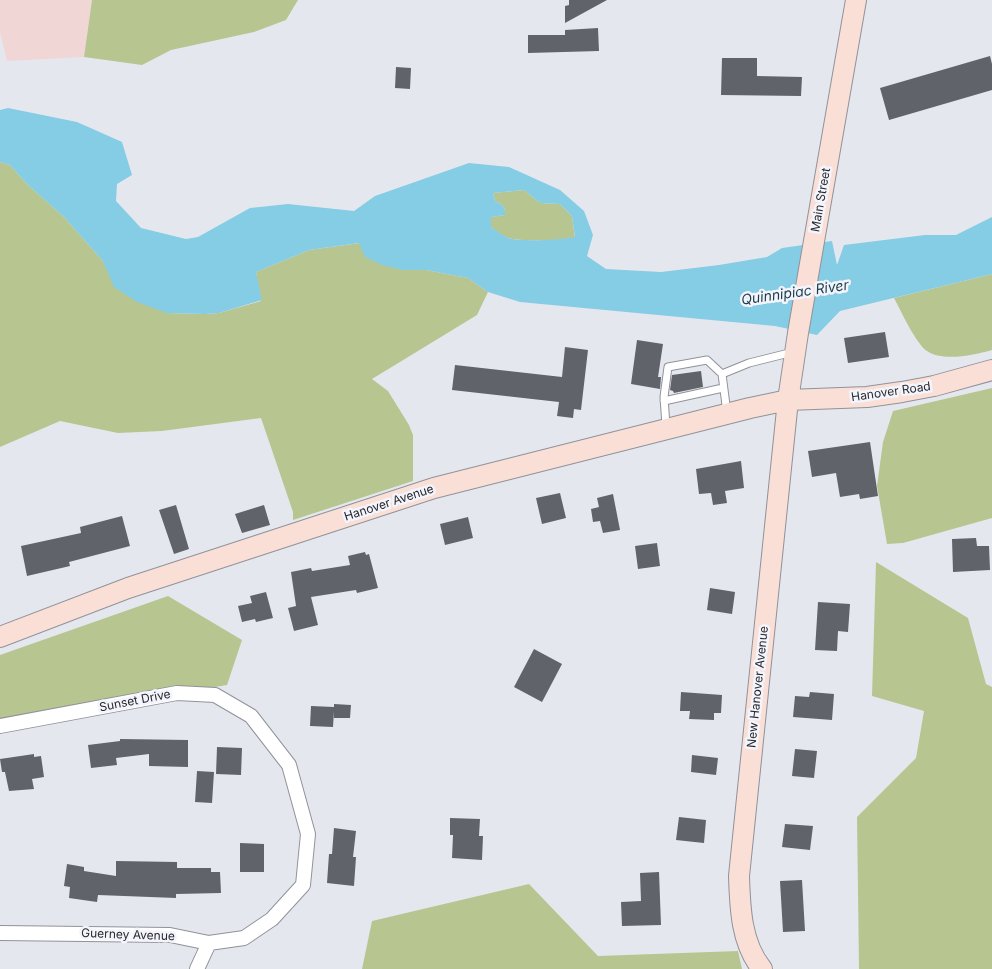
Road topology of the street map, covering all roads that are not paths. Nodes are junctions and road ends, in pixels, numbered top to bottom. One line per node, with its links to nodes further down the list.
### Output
1 (856, 0): 2 (main road, Main Street)
2 (797, 342): 4 (lane); 6 (main road, Main Street)
3 (992, 370): 6 (main road, Hanover Road)
4 (722, 374): 5 (lane); 7 (lane)
5 (724, 388): 7 (lane); 8 (lane)
6 (788, 400): 8 (main road, Hanover Avenue); 16 (main road, New Hanover Avenue)
7 (664, 401): 9 (lane)
8 (727, 414): 9 (main road, Hanover Avenue)
9 (667, 429): 10 (main road, Hanover Avenue)
10 (0, 637)
11 (0, 726): 12 (street, Sunset Drive)
12 (308, 834): 14 (street, Guerney Avenue)
13 (0, 933): 14 (street, Guerney Avenue)
14 (210, 943): 15 (street)
15 (196, 969)
16 (762, 969)

